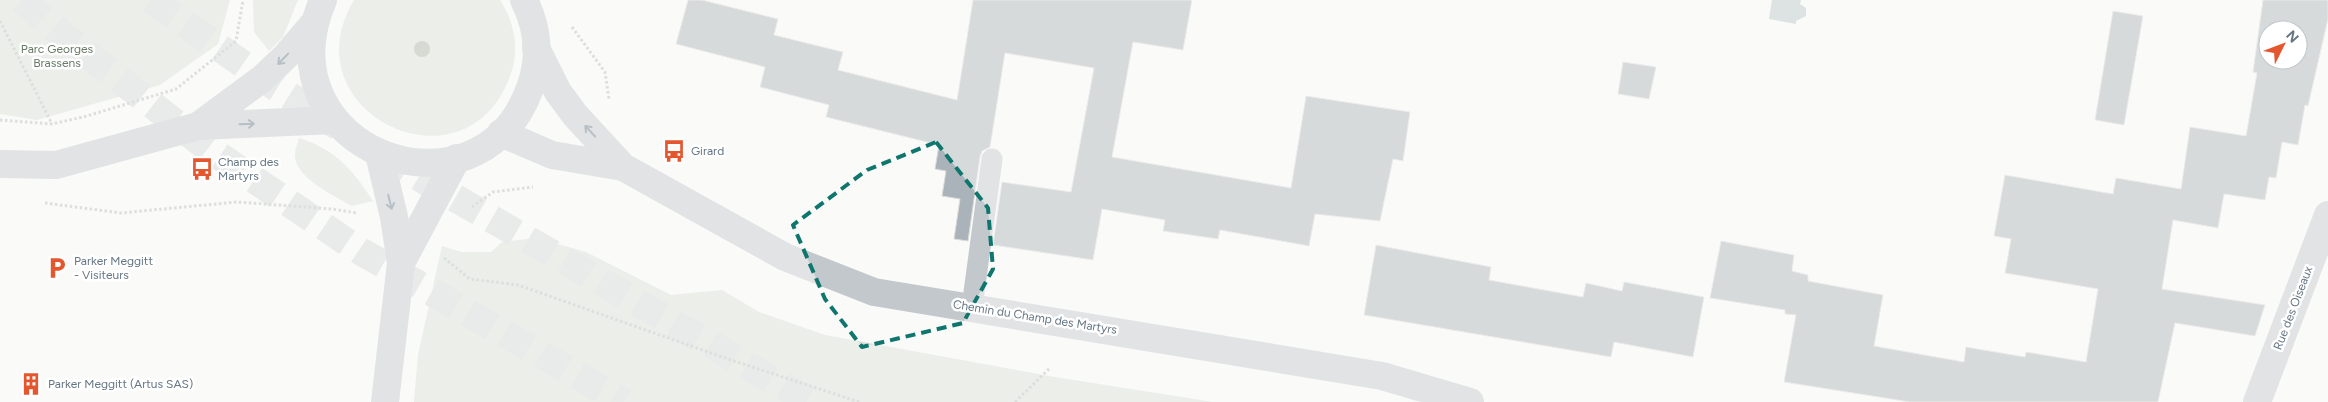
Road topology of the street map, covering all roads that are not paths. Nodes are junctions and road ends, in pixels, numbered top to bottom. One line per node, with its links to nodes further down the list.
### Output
1 (527, 5): 3 (street)
2 (319, 11): 4 (street); 5 (street, one-way to 5)
3 (536, 48): 6 (street); 11 (street, Chemin du Champ des Martyrs, one-way to 3)
4 (335, 120): 5 (street, one-way to 4); 7 (street)
5 (198, 126): 10 (street)
6 (501, 133): 8 (street); 11 (street, Chemin du Champ des Martyrs)
7 (379, 154): 8 (street); 13 (street, one-way to 13)
8 (457, 158): 13 (street)
9 (992, 159): 14 (lane)
10 (0, 164)
11 (623, 167): 14 (street, Chemin du Champ des Martyrs)
12 (2328, 215): 17 (street, Rue des Oiseaux)
13 (401, 262): 15 (street)
14 (972, 307): 16 (street, Chemin du Champ des Martyrs)
15 (385, 402)
16 (1470, 402)
17 (2257, 402)

